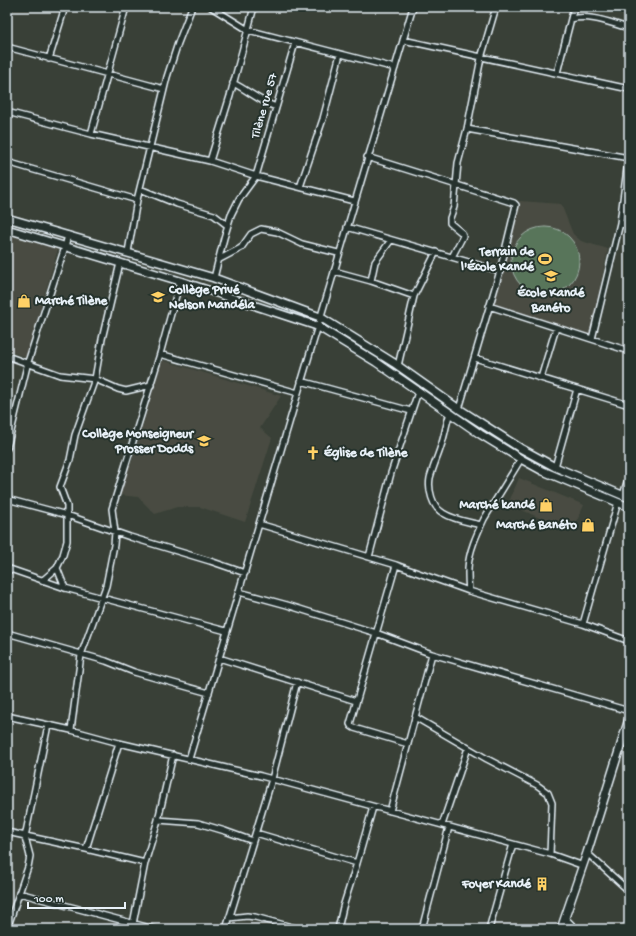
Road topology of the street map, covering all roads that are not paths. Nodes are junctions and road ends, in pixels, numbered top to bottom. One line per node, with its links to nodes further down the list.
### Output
1 (9, 7): 10 (street)
2 (65, 7): 19 (street)
3 (126, 7): 22 (street)
4 (192, 7): 24 (street)
5 (211, 7): 13 (street)
6 (254, 7): 13 (street)
7 (413, 7): 14 (street)
8 (496, 7): 18 (street)
9 (574, 7): 11 (street)
10 (7, 14)
11 (571, 19): 12 (street); 21 (street)
12 (629, 28)
13 (248, 30): 15 (street); 23 (street)
14 (403, 40): 18 (street); 20 (street)
15 (295, 43): 17 (street); 26 (street, Tilène rue 57)
16 (7, 47): 19 (street)
17 (340, 54): 20 (street); 37 (street)
18 (481, 58): 21 (street); 28 (street)
19 (49, 59): 22 (street)
20 (395, 68): 31 (street)
21 (557, 73): 25 (street)
22 (108, 75): 24 (street); 29 (street)
23 (233, 83): 26 (street); 33 (street)
24 (164, 89): 30 (street)
25 (629, 89)
26 (276, 107): 35 (street, Tilène rue 57)
27 (7, 112): 29 (street)
28 (467, 129): 32 (street); 36 (street)
29 (91, 134): 30 (street)
30 (149, 148): 33 (street); 38 (street)
31 (367, 157): 36 (street); 40 (street)
32 (629, 157): 42 (street)
33 (210, 161): 35 (street)
34 (7, 162): 39 (street)
35 (256, 176): 37 (street); 43 (street)
36 (456, 185): 53 (street); 57 (street)
37 (300, 187): 40 (street)
38 (140, 189): 39 (street); 43 (street)
39 (137, 200): 50 (street)
40 (354, 201): 45 (street)
41 (7, 218): 47 (street)
42 (620, 223): 44 (street); 66 (street)
43 (227, 225): 54 (street)
44 (629, 225)
45 (347, 227): 48 (street); 52 (street)
46 (7, 229): 49 (street)
47 (68, 235): 49 (street); 50 (street)
48 (391, 240): 51 (street); 60 (street)
49 (65, 247): 55 (street); 71 (street)
50 (128, 252): 58 (street)
51 (436, 252): 53 (street); 61 (street)
52 (338, 253): 54 (street); 56 (street)
53 (452, 257): 57 (street)
54 (218, 260): 58 (street)
55 (120, 263): 59 (street); 74 (street)
56 (334, 271): 60 (street); 63 (street)
57 (500, 271): 62 (street)
58 (214, 278): 63 (street)
59 (180, 281): 64 (street); 68 (street)
60 (370, 281): 61 (street)
61 (414, 296): 72 (street)
62 (490, 306): 65 (street); 70 (street)
63 (320, 317): 64 (street); 72 (street)
64 (317, 326): 75 (street); 79 (street)
65 (556, 328): 66 (street); 73 (street)
66 (592, 339): 67 (street)
67 (629, 350)
68 (160, 354): 76 (street); 78 (street)
69 (7, 356): 71 (street)
70 (475, 358): 73 (street); 81 (street)
71 (28, 362): 74 (street); 84 (street)
72 (398, 366): 81 (street)
73 (541, 378): 77 (street)
74 (95, 379): 76 (street); 93 (street)
75 (301, 381): 78 (street); 82 (street)
76 (151, 385): 96 (street)
77 (577, 389): 80 (street); 86 (street)
78 (298, 392): 94 (street)
79 (418, 392): 82 (street); 83 (street)
80 (629, 405)
81 (459, 409): 86 (street)
82 (411, 411): 97 (street)
83 (450, 413): 85 (street); 95 (street)
84 (7, 448)
85 (521, 459): 91 (street); 95 (street)
86 (555, 467): 89 (street)
87 (629, 476): 89 (street)
88 (7, 493): 90 (street)
89 (626, 496)
90 (7, 500): 93 (street)
91 (618, 502): 92 (street); 107 (street)
92 (629, 507)
93 (67, 514): 96 (street); 100 (street)
94 (259, 524): 97 (street); 101 (street)
95 (481, 525): 104 (street)
96 (115, 532): 101 (street); 106 (street)
97 (369, 557): 98 (street)
98 (396, 565): 104 (street); 110 (street)
99 (7, 568): 102 (street)
100 (57, 568): 102 (street); 103 (street)
101 (245, 573): 105 (street)
102 (42, 581): 103 (street)
103 (65, 588): 106 (street)
104 (469, 591): 107 (street)
105 (239, 592): 108 (street); 110 (street)
106 (101, 597): 108 (street); 112 (street)
107 (583, 624): 111 (street)
108 (226, 631): 114 (street)
109 (7, 633): 112 (street)
110 (376, 633): 113 (street); 117 (street)
111 (629, 641)
112 (81, 654): 116 (street); 123 (street)
113 (432, 654): 118 (street); 120 (street)
114 (219, 658): 115 (street); 116 (street)
115 (297, 682): 117 (street); 129 (street)
116 (209, 693): 128 (street)
117 (356, 701): 125 (street)
118 (629, 711)
119 (7, 716): 122 (street)
120 (415, 717): 125 (street); 126 (street)
121 (629, 719): 141 (street)
122 (48, 725): 123 (street); 137 (street)
123 (71, 730): 124 (street)
124 (119, 743): 127 (street); 140 (street)
125 (408, 744): 131 (street)
126 (468, 748): 133 (street); 142 (street)
127 (173, 755): 128 (street); 132 (street)
128 (189, 759): 129 (street)
129 (272, 779): 130 (street); 136 (street)
130 (373, 806): 131 (street); 144 (street)
131 (390, 811): 133 (street)
132 (158, 820): 138 (street); 143 (street)
133 (442, 825): 134 (street)
134 (449, 827): 139 (street); 156 (street)
135 (7, 832): 137 (street)
136 (256, 833): 138 (street); 144 (street)
137 (25, 837): 140 (street); 147 (street)
138 (253, 841): 148 (street)
139 (513, 844): 142 (street); 157 (street)
140 (86, 849): 143 (street)
141 (586, 853): 145 (street); 146 (street)
142 (550, 854): 145 (street)
143 (144, 863): 150 (street)
144 (357, 863): 155 (street)
145 (582, 865): 149 (street)
146 (629, 891)
147 (19, 893): 150 (street); 151 (street)
148 (229, 918): 153 (street); 154 (street)
149 (565, 918): 158 (street); 159 (street)
150 (132, 927): 152 (street)
151 (7, 929)
152 (154, 929)
153 (226, 929)
154 (299, 929)
155 (339, 929)
156 (422, 929)
157 (489, 929)
158 (561, 929)
159 (576, 929)

